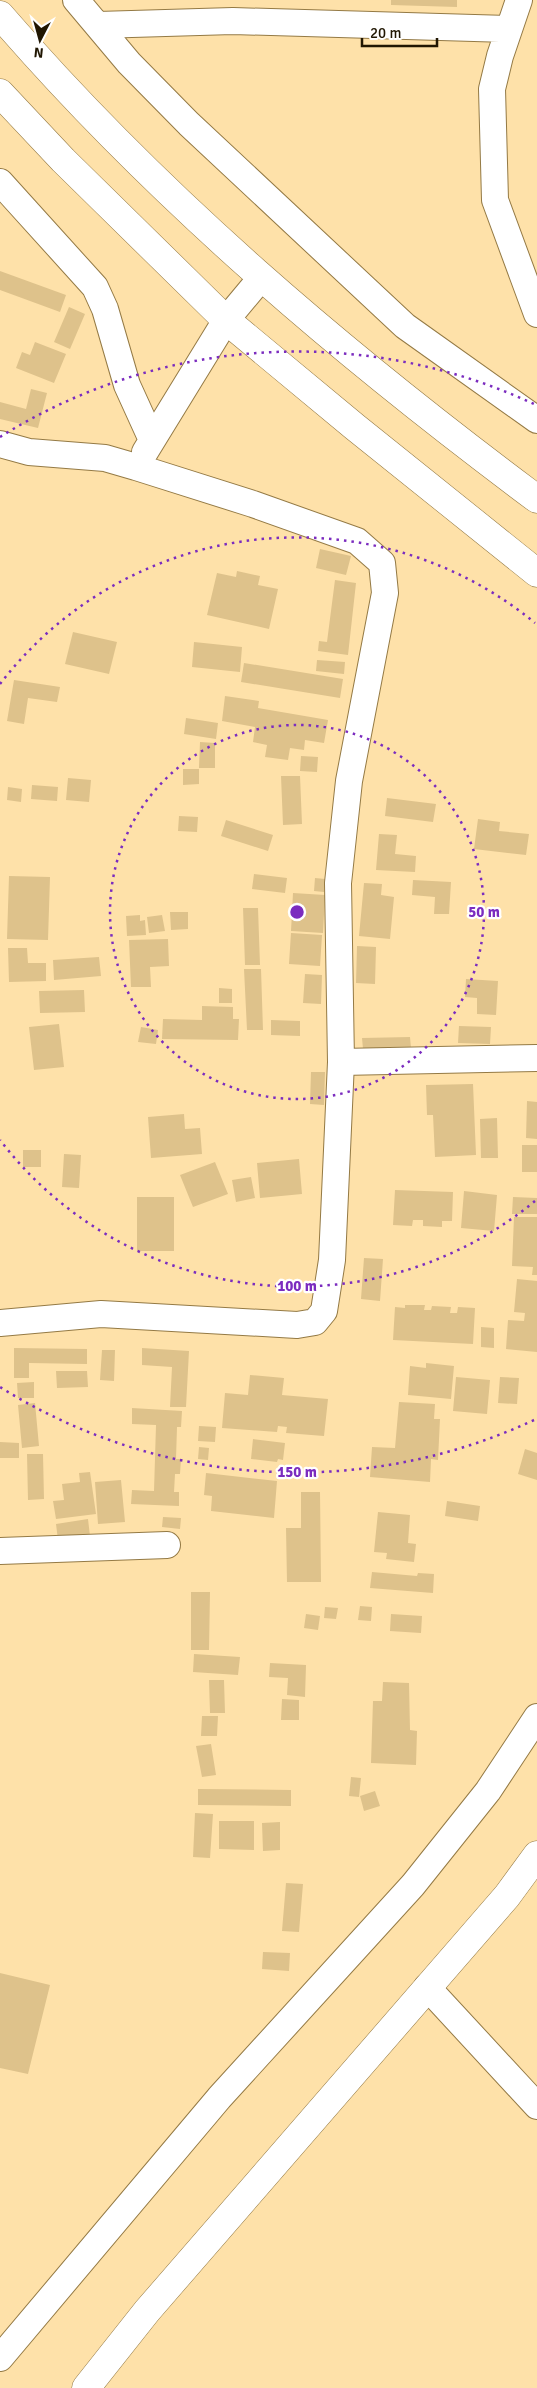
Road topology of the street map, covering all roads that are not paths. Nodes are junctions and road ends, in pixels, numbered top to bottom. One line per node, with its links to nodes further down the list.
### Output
1 (76, 0): 5 (street)
2 (519, 0): 4 (street); 6 (street)
3 (0, 15): 9 (main road)
4 (537, 15)
5 (98, 25): 6 (street); 12 (street)
6 (508, 29): 10 (street)
7 (0, 93): 11 (main road)
8 (0, 182): 13 (street)
9 (260, 278): 11 (street); 16 (main road)
10 (537, 314)
11 (226, 320): 13 (street); 17 (main road)
12 (537, 420)
13 (152, 440): 15 (street)
14 (0, 444): 15 (street)
15 (136, 467): 19 (street)
16 (537, 499)
17 (537, 573)
18 (537, 1058): 19 (street)
19 (341, 1062): 20 (street)
20 (0, 1323)
21 (167, 1545): 22 (street)
22 (0, 1551)
23 (537, 1717): 27 (street)
24 (537, 1855): 25 (main road)
25 (427, 1986): 26 (street); 28 (main road)
26 (537, 2106)
27 (0, 2358)
28 (86, 2388)

